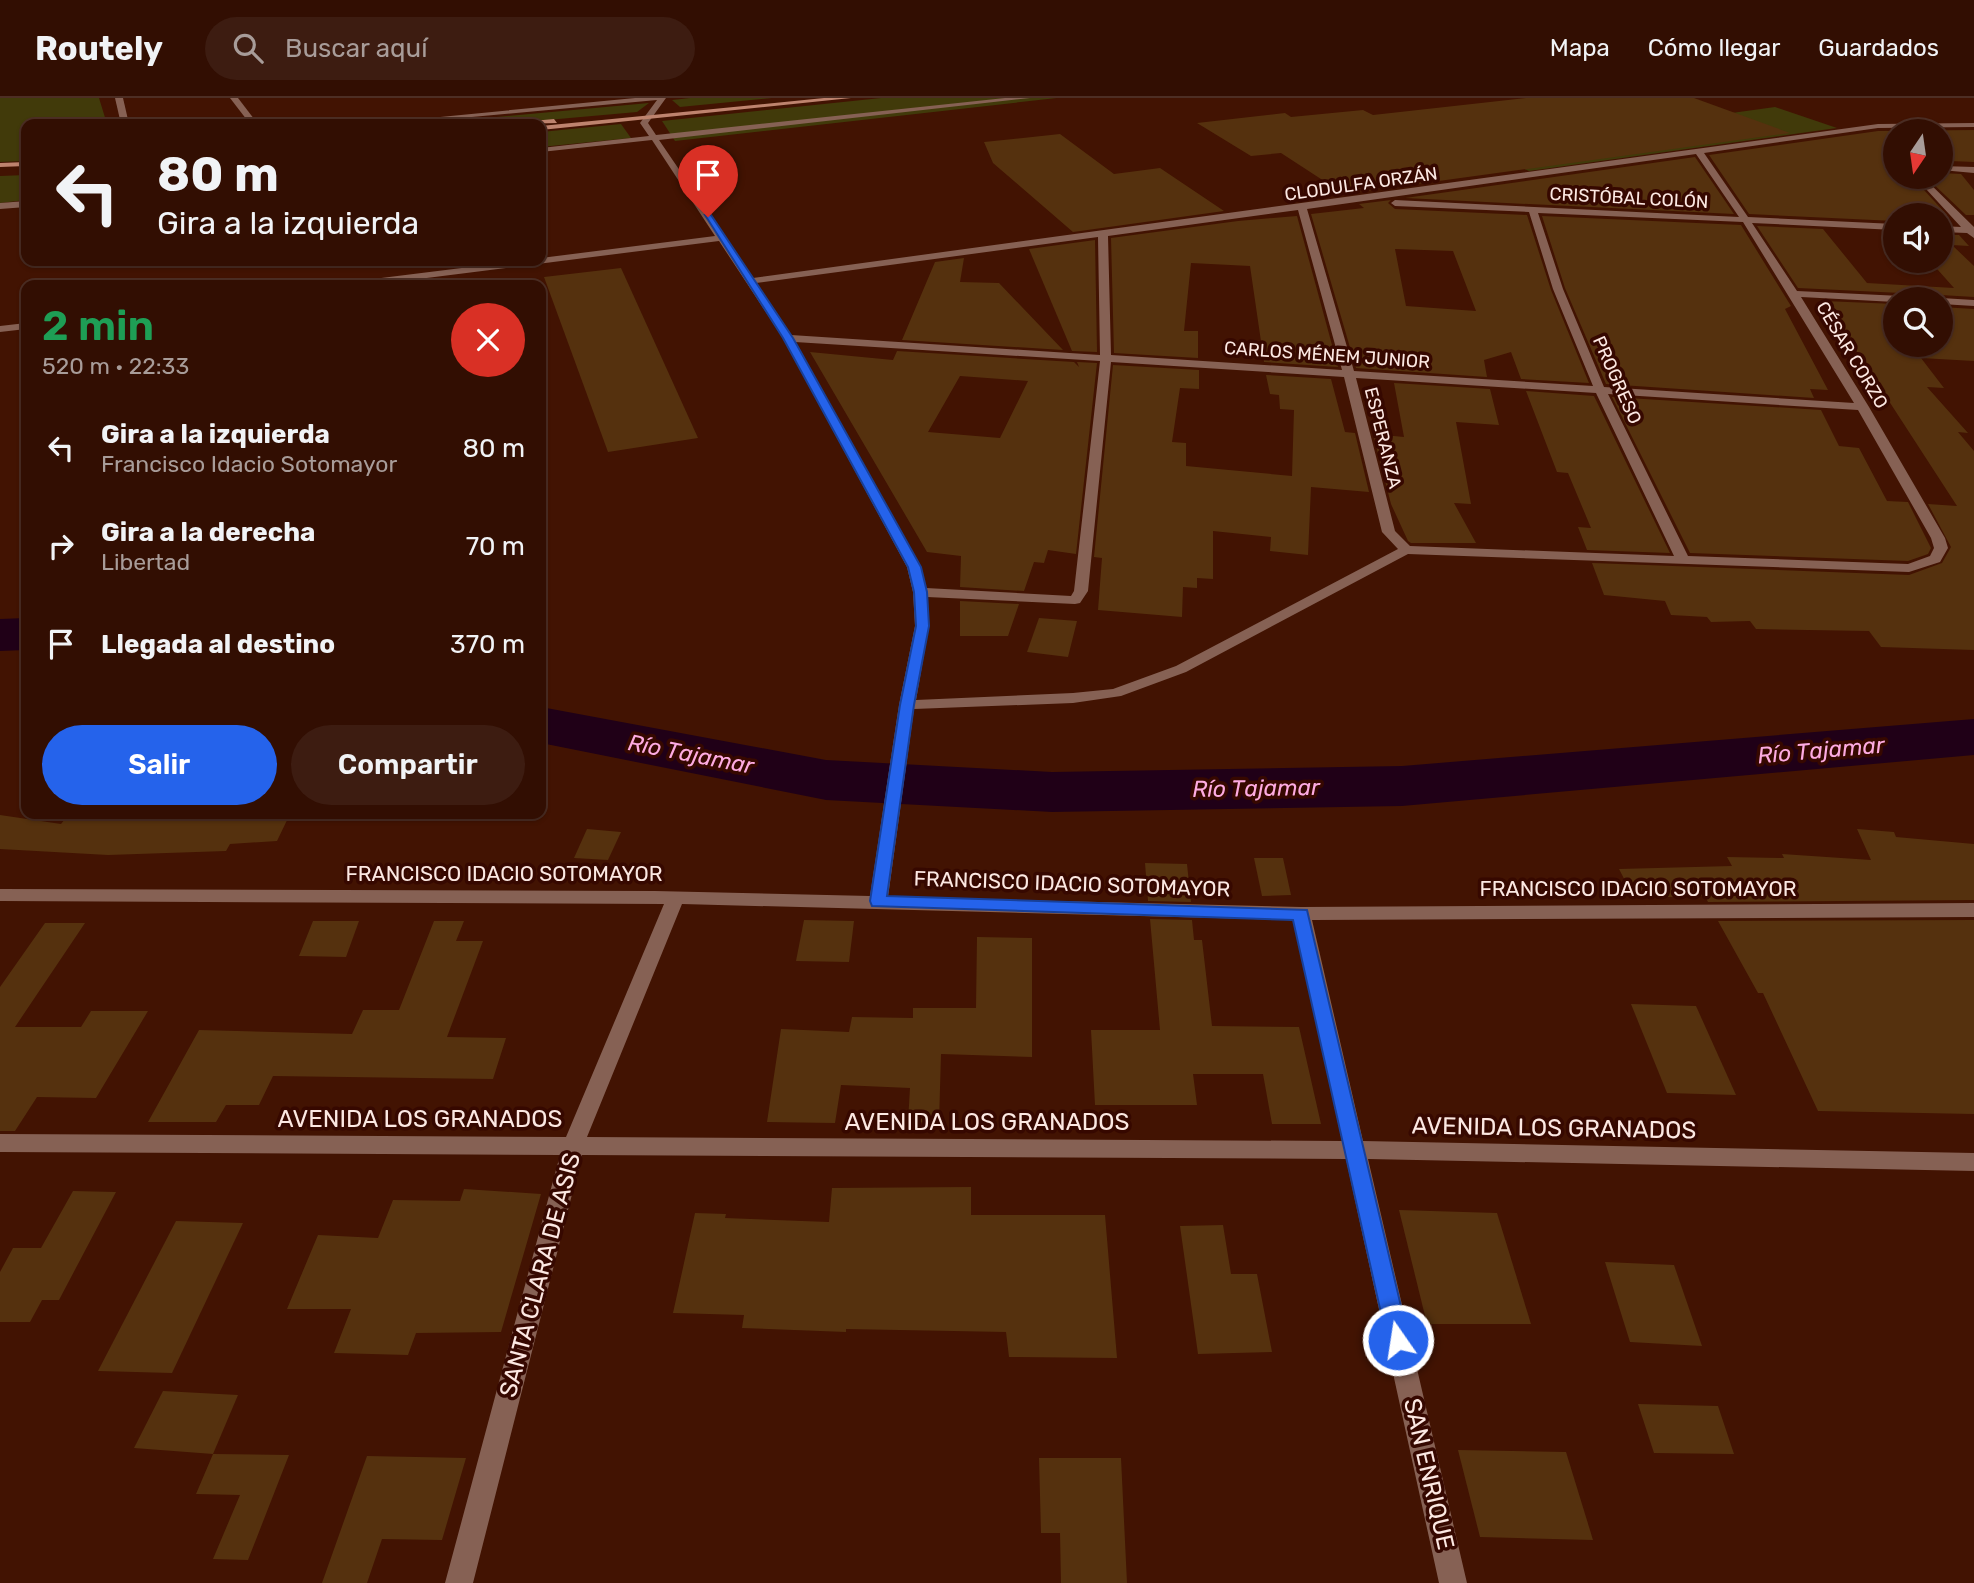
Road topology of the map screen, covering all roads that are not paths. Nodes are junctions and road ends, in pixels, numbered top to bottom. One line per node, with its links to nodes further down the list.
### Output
1 (119, 98): 8 (street)
2 (234, 98): 9 (street)
3 (660, 98): 7 (street); 10 (street)
4 (797, 98): 7 (main road)
5 (847, 98): 7 (main road)
6 (1026, 98): 14 (street)
7 (648, 115): 11 (main road); 13 (main road); 14 (street)
8 (124, 119)
9 (250, 119)
10 (427, 119)
11 (546, 122)
12 (1974, 125): 16 (street, CLODULFA ORZÁN)
13 (546, 127)
14 (655, 139): 15 (street); 34 (street)
15 (546, 150)
16 (1699, 152): 24 (street, CLODULFA ORZÁN); 29 (street, CÉSAR CORZO)
17 (21, 164): 18 (main road)
18 (0, 165)
19 (1953, 169): 20 (street)
20 (1974, 170)
21 (21, 171): 22 (main road)
22 (0, 172)
23 (1931, 189): 32 (street)
24 (1362, 200): 27 (street, CLODULFA ORZÁN); 28 (street, CRISTÓBAL COLÓN)
25 (21, 204): 26 (street)
26 (0, 206)
27 (1302, 208): 33 (street, CLODULFA ORZÁN); 47 (street, ESPERANZA)
28 (1533, 210): 29 (street, CRISTÓBAL COLÓN); 48 (street, PROGRESO)
29 (1747, 220): 30 (street, CRISTÓBAL COLÓN); 39 (street, CÉSAR CORZO)
30 (1883, 226)
31 (1953, 230): 32 (street)
32 (1972, 232)
33 (1103, 234): 38 (street, CLODULFA ORZÁN); 46 (street)
34 (723, 238): 35 (street); 38 (street)
35 (546, 260)
36 (500, 266): 37 (street)
37 (389, 280)
38 (751, 281): 45 (street)
39 (1795, 294): 40 (street); 49 (street, CÉSAR CORZO)
40 (1883, 298)
41 (1953, 302): 42 (street)
42 (1974, 303)
43 (21, 327): 44 (street)
44 (0, 329)
45 (788, 338): 46 (street, CARLOS MÉNEM JUNIOR); 52 (street)
46 (1106, 359): 47 (street, CARLOS MÉNEM JUNIOR); 52 (street)
47 (1349, 374): 48 (street, CARLOS MÉNEM JUNIOR); 50 (street, ESPERANZA)
48 (1600, 390): 49 (street, CARLOS MÉNEM JUNIOR); 51 (street, PROGRESO)
49 (1863, 407): 51 (street, CÉSAR CORZO)
50 (1406, 550): 51 (street); 53 (street)
51 (1683, 559)
52 (920, 592): 53 (street)
53 (907, 705): 56 (street)
54 (2, 898): 55 (street, FRANCISCO IDACIO SOTOMAYOR)
55 (675, 898): 56 (street, FRANCISCO IDACIO SOTOMAYOR); 60 (street, SANTA CLARA DE ASIS)
56 (878, 901): 58 (street, FRANCISCO IDACIO SOTOMAYOR)
57 (1974, 910): 58 (street, FRANCISCO IDACIO SOTOMAYOR)
58 (1301, 914): 61 (street, SAN ENRIQUE)
59 (0, 1143): 60 (street, AVENIDA LOS GRANADOS)
60 (573, 1146): 61 (street, AVENIDA LOS GRANADOS); 63 (street, SANTA CLARA DE ASIS)
61 (1355, 1150): 62 (street, AVENIDA LOS GRANADOS); 64 (street, SAN ENRIQUE)
62 (1974, 1162)
63 (459, 1583)
64 (1453, 1583)

